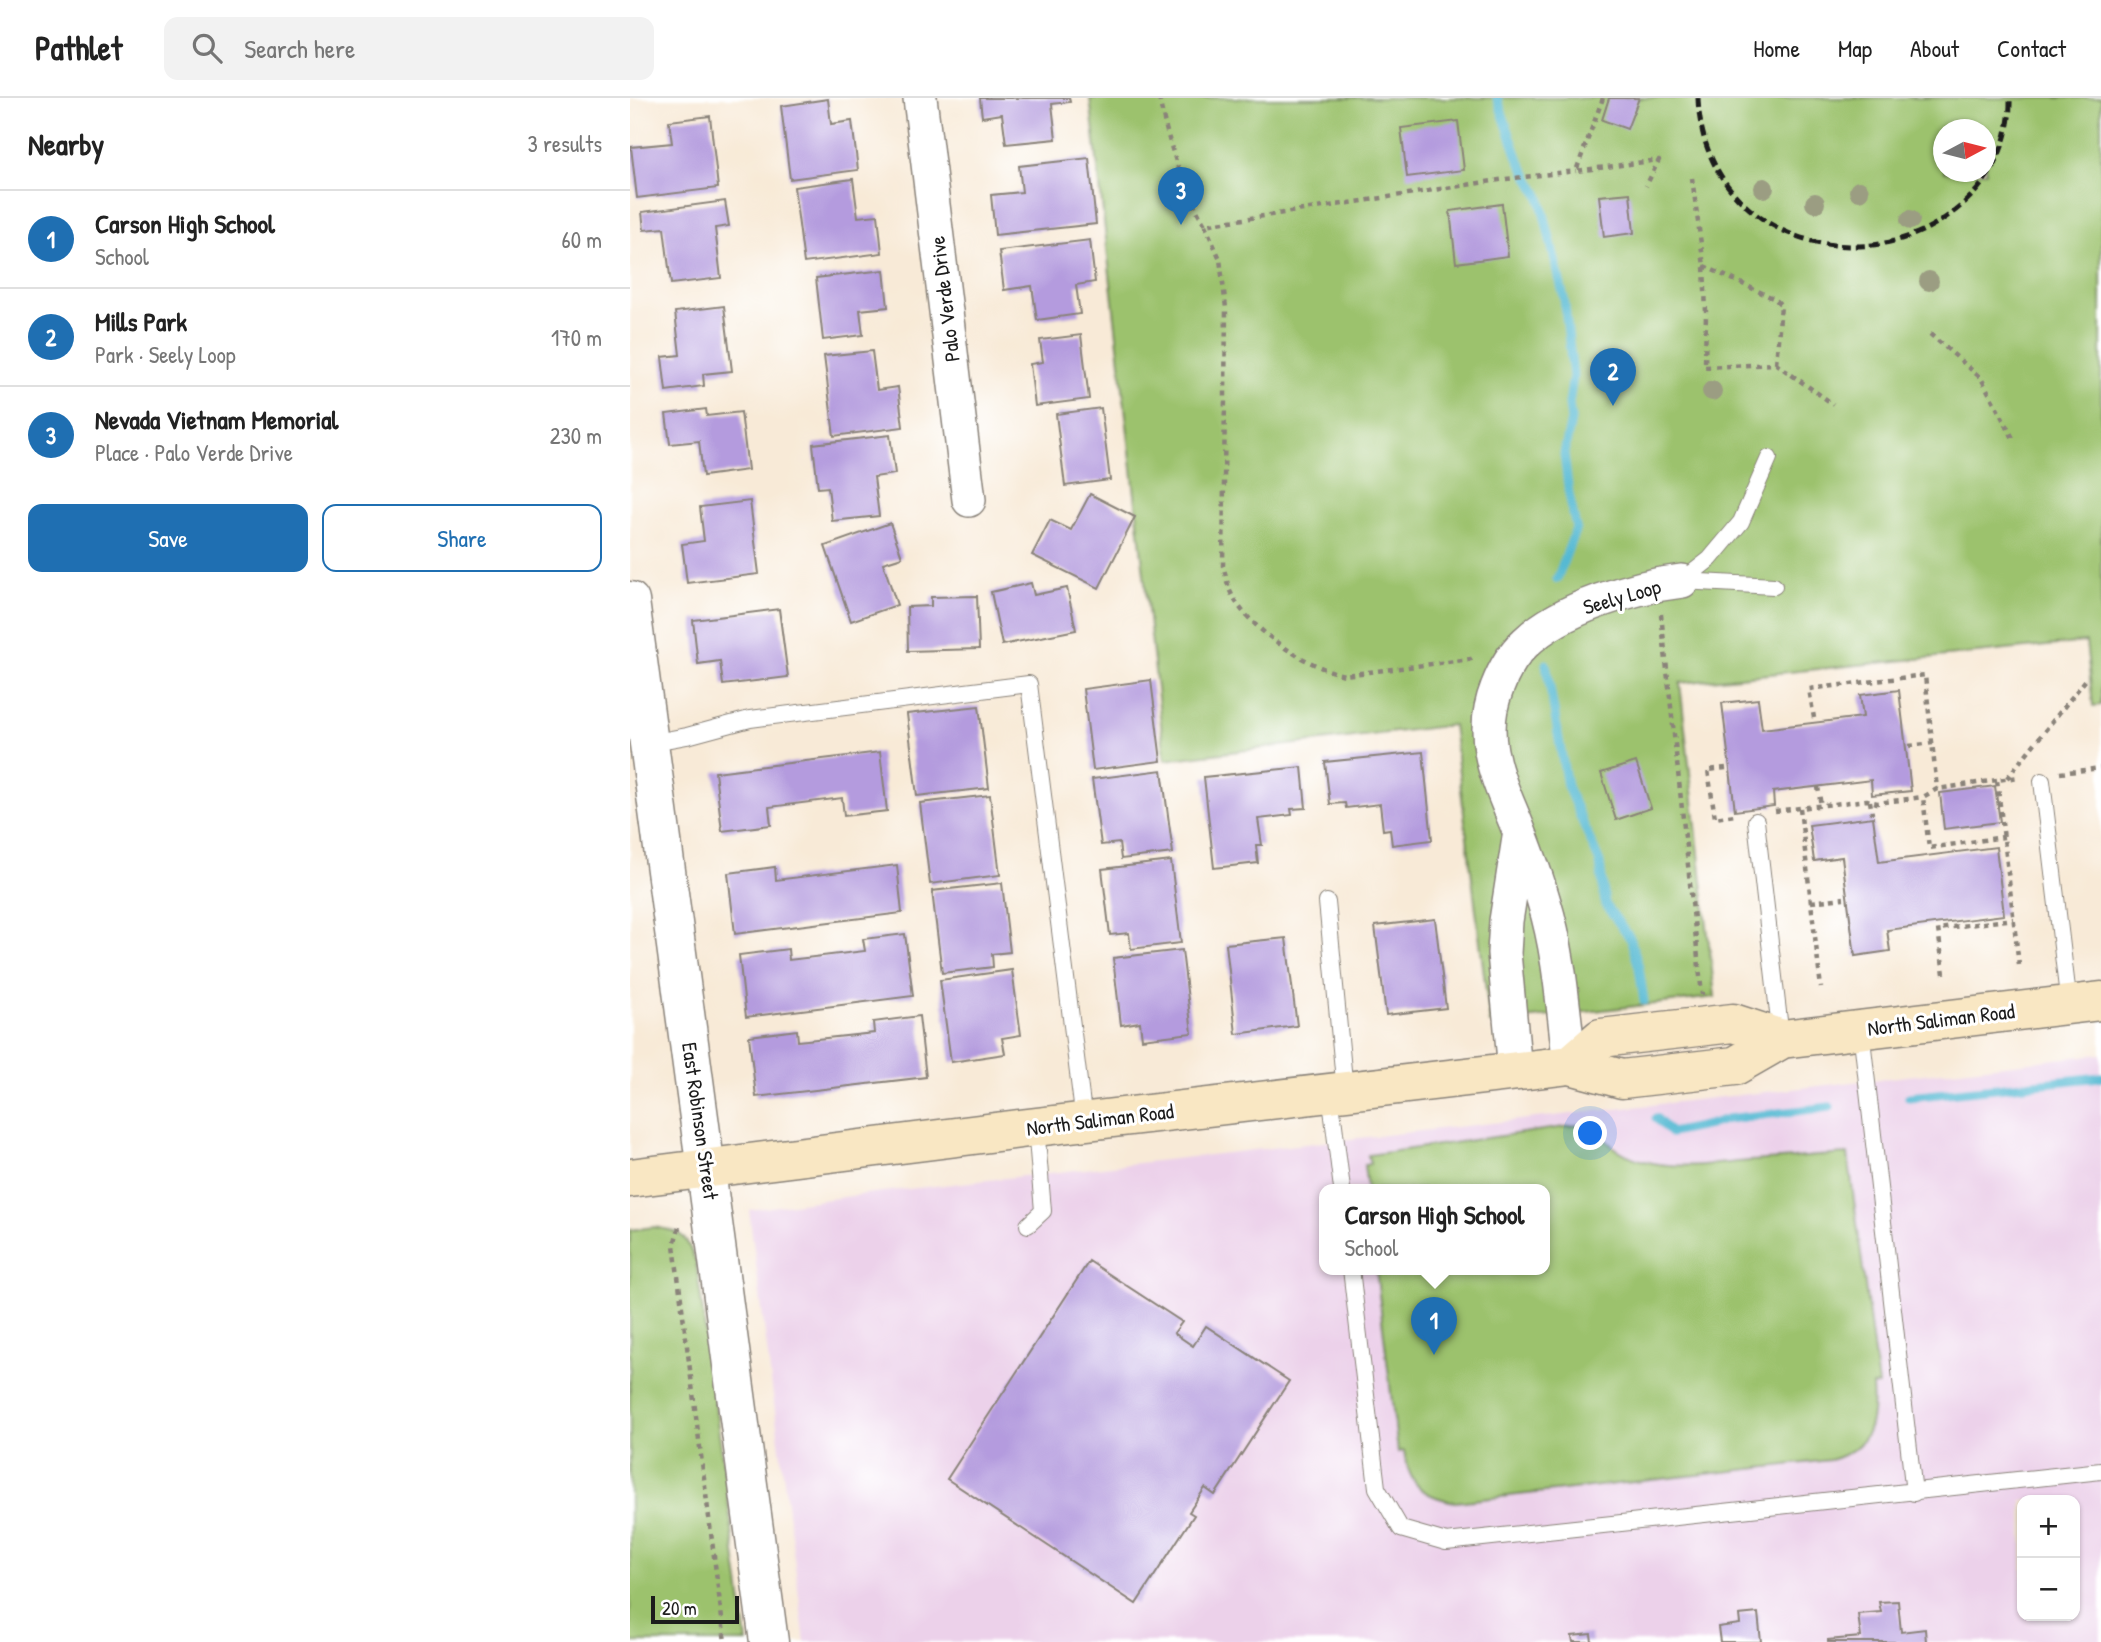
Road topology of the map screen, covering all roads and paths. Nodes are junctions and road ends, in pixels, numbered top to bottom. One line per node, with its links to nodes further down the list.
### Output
1 (920, 98): 14 (street, Palo Verde Drive)
2 (1159, 98): 7 (path)
3 (1603, 98): 4 (path)
4 (1576, 171): 6 (path); 7 (path)
5 (1692, 178): 8 (path)
6 (1646, 186)
7 (1205, 225): 18 (path)
8 (1704, 266): 10 (path); 10 (path)
9 (1930, 334): 12 (path)
10 (1776, 364): 11 (path)
11 (1833, 404)
12 (2014, 440)
13 (1769, 458): 15 (lane, Seely Loop)
14 (969, 500)
15 (1670, 584): 16 (lane, Seely Loop); 39 (street, Seely Loop); 48 (path)
16 (1774, 586)
17 (630, 601): 21 (street, East Robinson Street)
18 (1481, 653)
19 (2088, 677): 27 (path)
20 (1814, 718): 22 (path)
21 (649, 743): 55 (lane); 57 (street, East Robinson Street)
22 (1933, 743): 23 (path); 30 (path)
23 (1909, 746)
24 (1726, 768): 37 (path)
25 (2101, 768): 26 (path)
26 (2041, 777): 27 (path); 49 (lane)
27 (2006, 779): 28 (path)
28 (1997, 780): 30 (path); 40 (path)
29 (1818, 787): 33 (path)
30 (1937, 789): 31 (path)
31 (1923, 797): 32 (path); 40 (path)
32 (1870, 801): 33 (path); 36 (path)
33 (1821, 806): 34 (path)
34 (1800, 808): 35 (path); 42 (path)
35 (1773, 811)
36 (1872, 814)
37 (1738, 815)
38 (1756, 821): 51 (lane)
39 (1520, 833): 52 (street, Seely Loop); 53 (street)
40 (2004, 837): 44 (path)
41 (1844, 898): 42 (path)
42 (1811, 901): 47 (path)
43 (1326, 902): 54 (lane)
44 (2014, 919): 45 (path); 46 (path)
45 (2019, 965)
46 (1944, 974)
47 (1821, 988)
48 (1703, 1003)
49 (2085, 1003): 50 (main road, North Saliman Road)
50 (1861, 1030): 51 (main road, North Saliman Road); 64 (lane)
51 (1782, 1039): 52 (main road, North Saliman Road)
52 (1570, 1065): 53 (main road, North Saliman Road)
53 (1515, 1071): 54 (main road, North Saliman Road)
54 (1338, 1092): 55 (main road, North Saliman Road); 59 (lane)
55 (1084, 1121): 56 (main road, North Saliman Road)
56 (1036, 1127): 57 (main road, North Saliman Road); 60 (lane)
57 (706, 1169): 58 (main road, North Saliman Road); 66 (street, East Robinson Street)
58 (630, 1178)
59 (1342, 1184)
60 (1028, 1225)
61 (679, 1227): 65 (path)
62 (1352, 1275): 64 (lane)
63 (2101, 1471): 64 (lane)
64 (1914, 1493)
65 (725, 1642)
66 (769, 1642)

